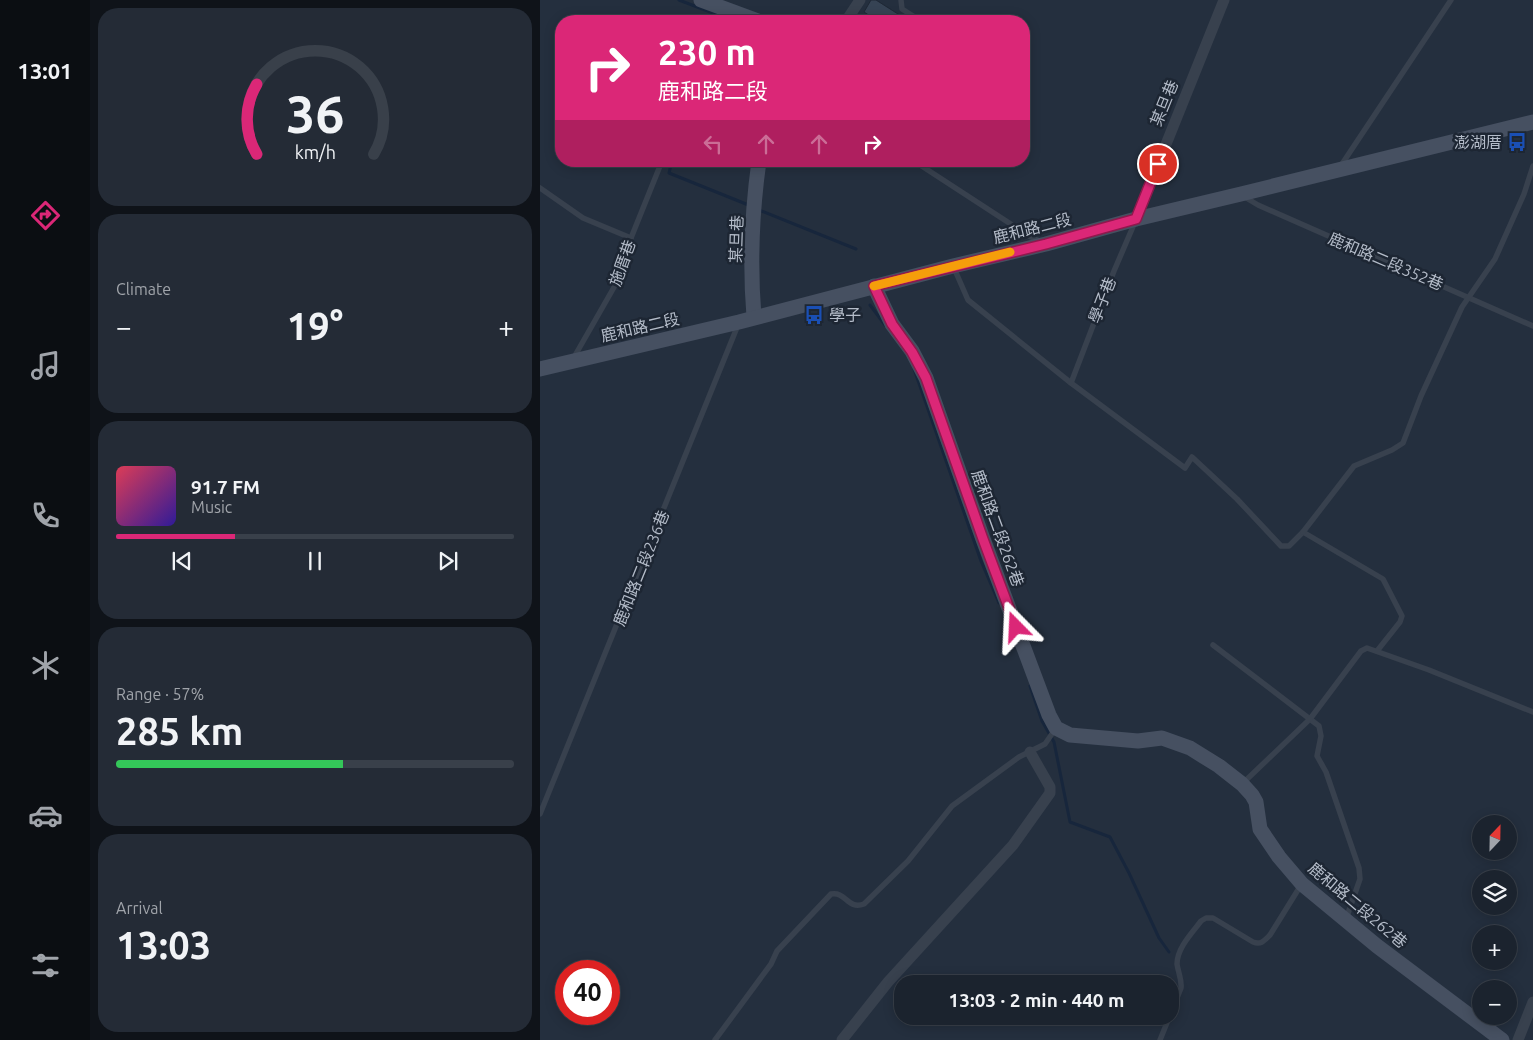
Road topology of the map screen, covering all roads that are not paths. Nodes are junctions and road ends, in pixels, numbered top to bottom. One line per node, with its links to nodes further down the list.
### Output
1 (701, 0): 6 (street)
2 (860, 0): 7 (street)
3 (901, 0): 8 (lane)
4 (1224, 0): 17 (street, 某旦巷)
5 (1451, 0): 14 (lane)
6 (721, 15)
7 (850, 15)
8 (912, 15)
9 (1533, 122): 14 (street, 鹿和路二段)
10 (1533, 166): 22 (lane)
11 (660, 167): 18 (lane, 施厝巷)
12 (757, 167): 23 (street, 某旦巷)
13 (923, 167): 19 (lane)
14 (1339, 169): 16 (street, 鹿和路二段)
15 (540, 188): 18 (lane)
16 (1241, 194): 17 (street, 鹿和路二段); 22 (lane, 鹿和路二段352巷)
17 (1136, 219): 19 (street, 鹿和路二段); 27 (lane, 學子巷)
18 (631, 238): 25 (lane, 施厝巷)
19 (1046, 244): 20 (street, 鹿和路二段)
20 (953, 266): 21 (street, 鹿和路二段); 27 (lane)
21 (874, 286): 23 (street, 鹿和路二段); 33 (street, 鹿和路二段262巷)
22 (1469, 297): 24 (lane, 鹿和路二段352巷); 28 (lane)
23 (746, 320): 25 (street, 鹿和路二段); 36 (lane, 鹿和路二段236巷)
24 (1533, 326)
25 (572, 361): 26 (street, 鹿和路二段)
26 (540, 370)
27 (1071, 383): 28 (lane)
28 (1303, 532): 30 (lane)
29 (1213, 645): 32 (lane)
30 (1377, 651): 31 (lane); 32 (lane)
31 (1533, 712)
32 (1310, 719): 35 (lane); 38 (lane)
33 (1056, 728): 34 (lane); 35 (street, 鹿和路二段262巷)
34 (1030, 752): 40 (lane); 41 (street)
35 (1242, 784): 37 (street, 鹿和路二段262巷)
36 (540, 814)
37 (1302, 884): 38 (street, 鹿和路二段262巷); 42 (lane)
38 (1345, 921): 43 (street, 鹿和路二段262巷)
39 (1533, 1002): 44 (street)
40 (715, 1040)
41 (842, 1040)
42 (1160, 1040)
43 (1502, 1040)
44 (1518, 1040)

